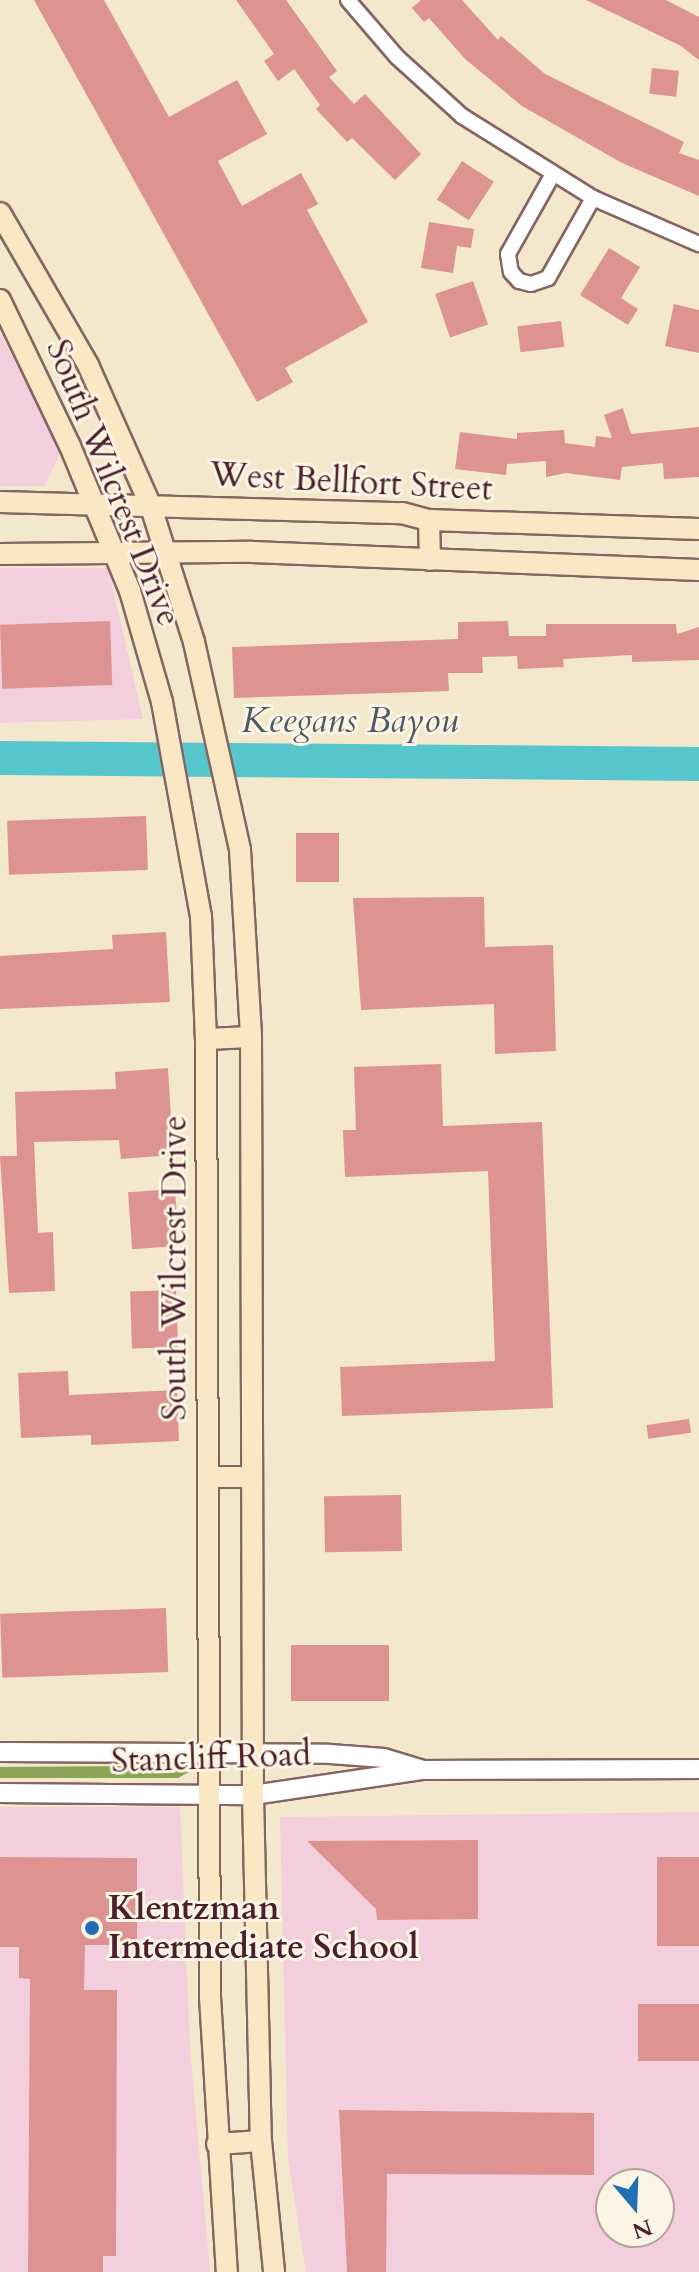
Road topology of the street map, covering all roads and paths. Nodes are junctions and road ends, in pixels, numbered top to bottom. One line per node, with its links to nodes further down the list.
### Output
1 (348, 0): 2 (street)
2 (553, 174): 3 (street); 3 (street)
3 (593, 198): 5 (street)
4 (0, 213): 9 (main road, South Wilcrest Drive)
5 (699, 244)
6 (0, 300): 8 (main road, South Wilcrest Drive)
7 (0, 502): 8 (main road, West Bellfort Street)
8 (93, 502): 9 (main road, West Bellfort Street); 13 (main road, South Wilcrest Drive)
9 (150, 504): 10 (main road, West Bellfort Street); 12 (main road, South Wilcrest Drive)
10 (429, 520): 11 (main road, West Bellfort Street); 15 (main road)
11 (699, 529)
12 (166, 552): 13 (main road); 15 (main road); 17 (main road, South Wilcrest Drive)
13 (114, 553): 14 (main road); 18 (main road, South Wilcrest Drive)
14 (0, 554)
15 (430, 560): 16 (main road)
16 (699, 570)
17 (251, 1037): 18 (main road); 20 (main road, South Wilcrest Drive)
18 (206, 1039): 19 (main road, South Wilcrest Drive)
19 (208, 1477): 20 (main road); 22 (main road, South Wilcrest Drive)
20 (251, 1477): 23 (main road, South Wilcrest Drive)
21 (0, 1752): 22 (street, Stancliff Road)
22 (207, 1752): 23 (street, Stancliff Road); 27 (main road, South Wilcrest Drive)
23 (253, 1753): 25 (street, Stancliff Road); 28 (main road, South Wilcrest Drive)
24 (699, 1769): 25 (street, Stancliff Road)
25 (423, 1770): 28 (street, Stancliff Road)
26 (0, 1793): 27 (street, Stancliff Road)
27 (208, 1794): 28 (street, Stancliff Road); 30 (main road, South Wilcrest Drive)
28 (253, 1795): 29 (main road, South Wilcrest Drive)
29 (261, 2141): 30 (main road); 32 (main road, South Wilcrest Drive)
30 (217, 2144): 31 (main road, South Wilcrest Drive)
31 (227, 2272)
32 (274, 2272)

